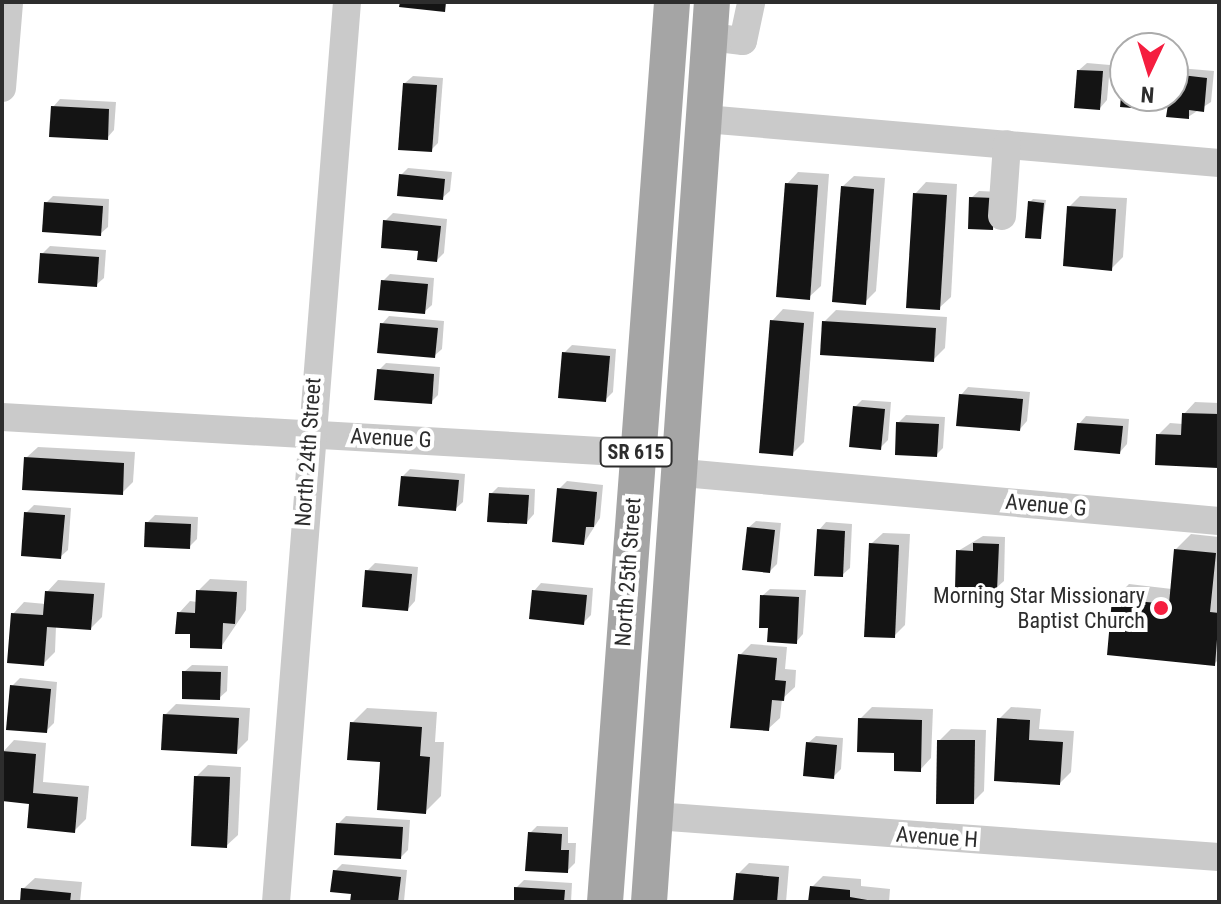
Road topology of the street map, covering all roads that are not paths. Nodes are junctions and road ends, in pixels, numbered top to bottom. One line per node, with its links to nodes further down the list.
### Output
1 (9, 2): 8 (street)
2 (347, 2): 14 (street, North 24th Street)
3 (672, 2): 15 (main road, North 25th Street / SR 615)
4 (697, 2): 9 (main road)
5 (712, 2): 7 (main road, North 25th Street / SR 615)
6 (751, 2): 7 (street)
7 (710, 37): 9 (main road, North 25th Street / SR 615)
8 (2, 88)
9 (705, 119): 10 (street); 16 (main road, North 25th Street / SR 615)
10 (1007, 144): 11 (street); 12 (street)
11 (1219, 163)
12 (1002, 216)
13 (2, 417): 14 (street, Avenue G)
14 (309, 434): 15 (street, Avenue G); 21 (street, North 24th Street)
15 (636, 453): 18 (main road); 22 (main road, North 25th Street / SR 615)
16 (683, 473): 17 (street, Avenue G); 18 (main road, North 25th Street / SR 615)
17 (1219, 521)
18 (661, 745): 19 (main road, North 25th Street / SR 615)
19 (655, 816): 20 (street, Avenue H); 23 (main road, North 25th Street / SR 615)
20 (1219, 857)
21 (276, 902)
22 (605, 902)
23 (649, 902)

